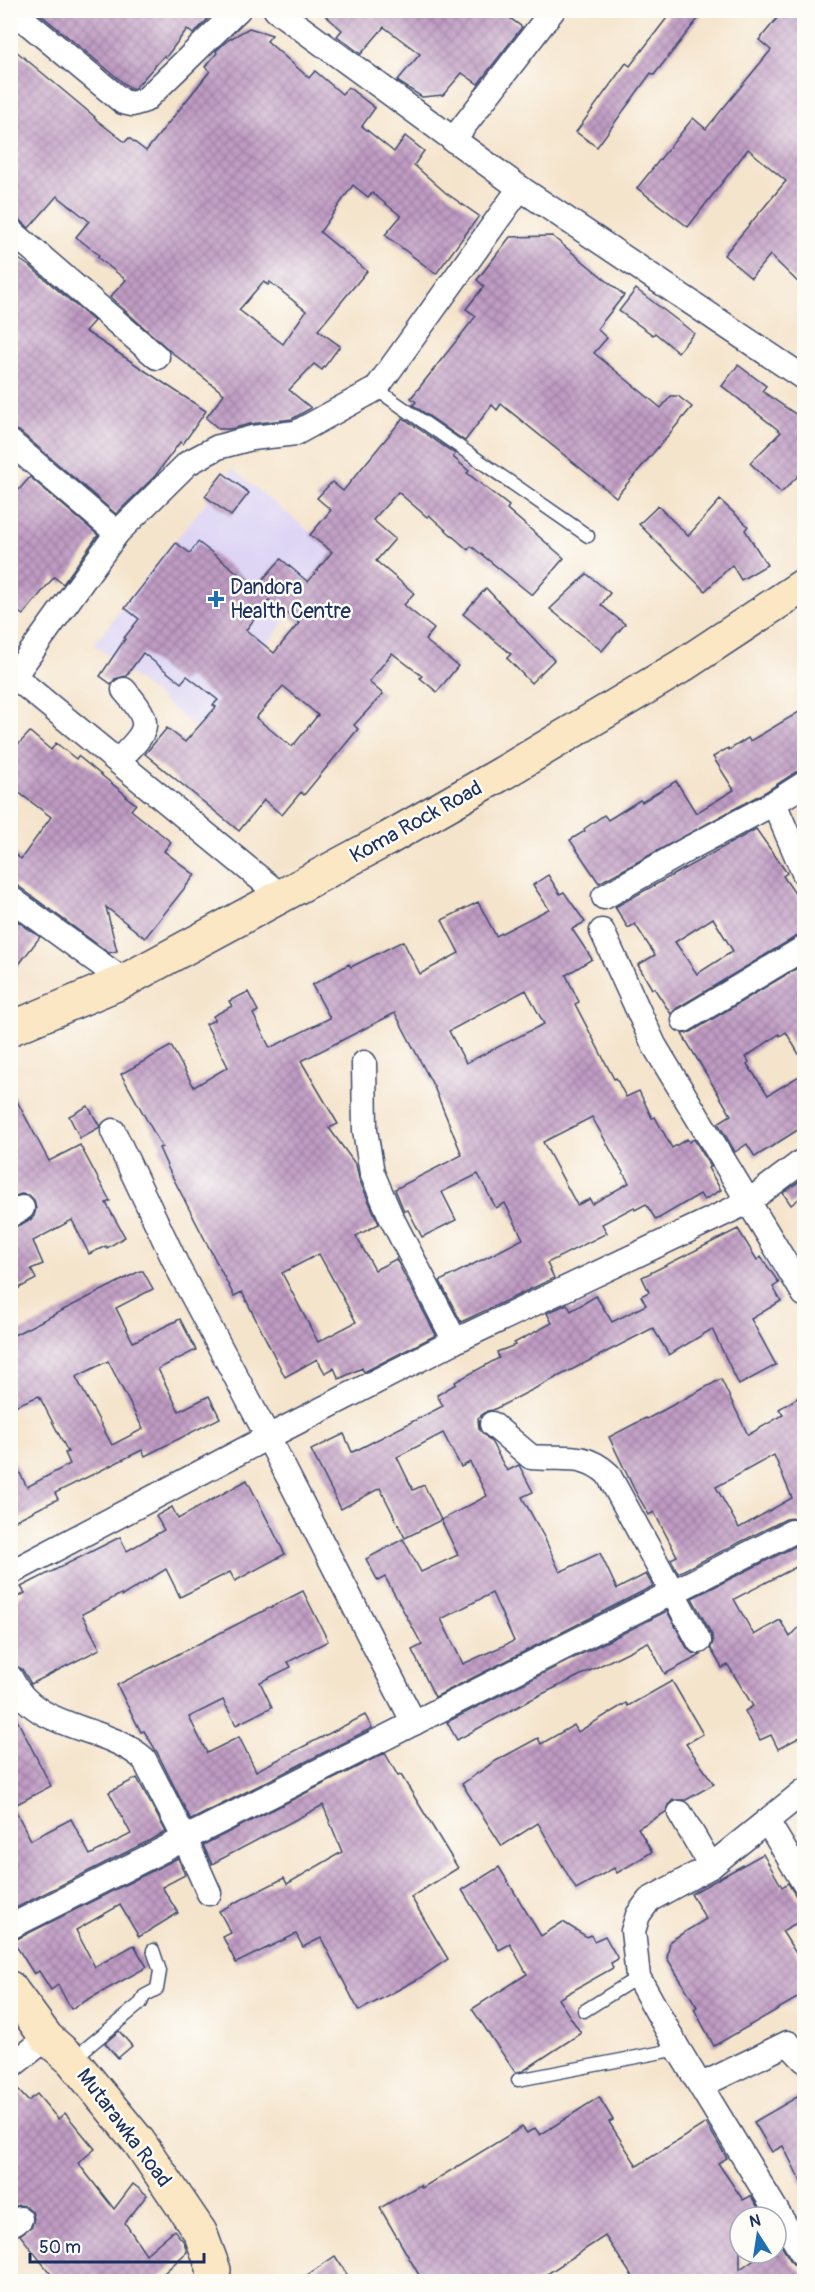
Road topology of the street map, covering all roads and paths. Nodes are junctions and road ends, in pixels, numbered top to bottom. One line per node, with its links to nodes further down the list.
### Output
1 (12, 10): 2 (street)
2 (238, 10)
3 (276, 10): 5 (street)
4 (553, 10): 5 (street)
5 (453, 140): 6 (street)
6 (520, 188): 9 (street); 10 (street)
7 (10, 230): 8 (street)
8 (157, 357)
9 (804, 378)
10 (376, 389): 12 (street); 13 (lane)
11 (10, 442): 12 (street)
12 (117, 533): 15 (street)
13 (588, 536)
14 (804, 585): 21 (main road, Koma Rock Road)
15 (12, 675): 17 (street)
16 (124, 690): 17 (street)
17 (118, 761): 21 (street)
18 (804, 784): 19 (street)
19 (774, 803): 20 (street); 22 (street)
20 (804, 873)
21 (280, 895): 26 (main road, Koma Rock Road)
22 (604, 897)
23 (10, 898): 26 (street)
24 (602, 931): 32 (street)
25 (804, 948): 27 (street)
26 (124, 981): 28 (main road, Koma Rock Road)
27 (684, 1020)
28 (10, 1029)
29 (364, 1063): 34 (street)
30 (113, 1131): 36 (street)
31 (804, 1160): 32 (street)
32 (748, 1202): 33 (street); 34 (street)
33 (804, 1294)
34 (455, 1341): 36 (street)
35 (492, 1424): 39 (street)
36 (268, 1437): 38 (street); 42 (street)
37 (792, 1532): 39 (street)
38 (10, 1573)
39 (672, 1592): 40 (street); 42 (street)
40 (699, 1641)
41 (10, 1677): 46 (street)
42 (414, 1723): 46 (street)
43 (804, 1791): 45 (street)
44 (680, 1813): 47 (street)
45 (767, 1821): 47 (street); 48 (street)
46 (185, 1839): 49 (street); 50 (street)
47 (711, 1866): 52 (street)
48 (804, 1882)
49 (209, 1893)
50 (10, 1927)
51 (153, 1950): 57 (lane)
52 (638, 1977): 54 (lane); 56 (street)
53 (10, 1988): 55 (main road, Mutarawka Road)
54 (584, 2011)
55 (47, 2038): 57 (main road, Mutarawka Road); 59 (street)
56 (678, 2049): 60 (lane); 61 (street)
57 (72, 2060): 63 (main road, Mutarawka Road)
58 (804, 2060): 61 (street)
59 (10, 2067)
60 (518, 2080)
61 (702, 2085): 62 (street)
62 (804, 2256)
63 (218, 2278)

